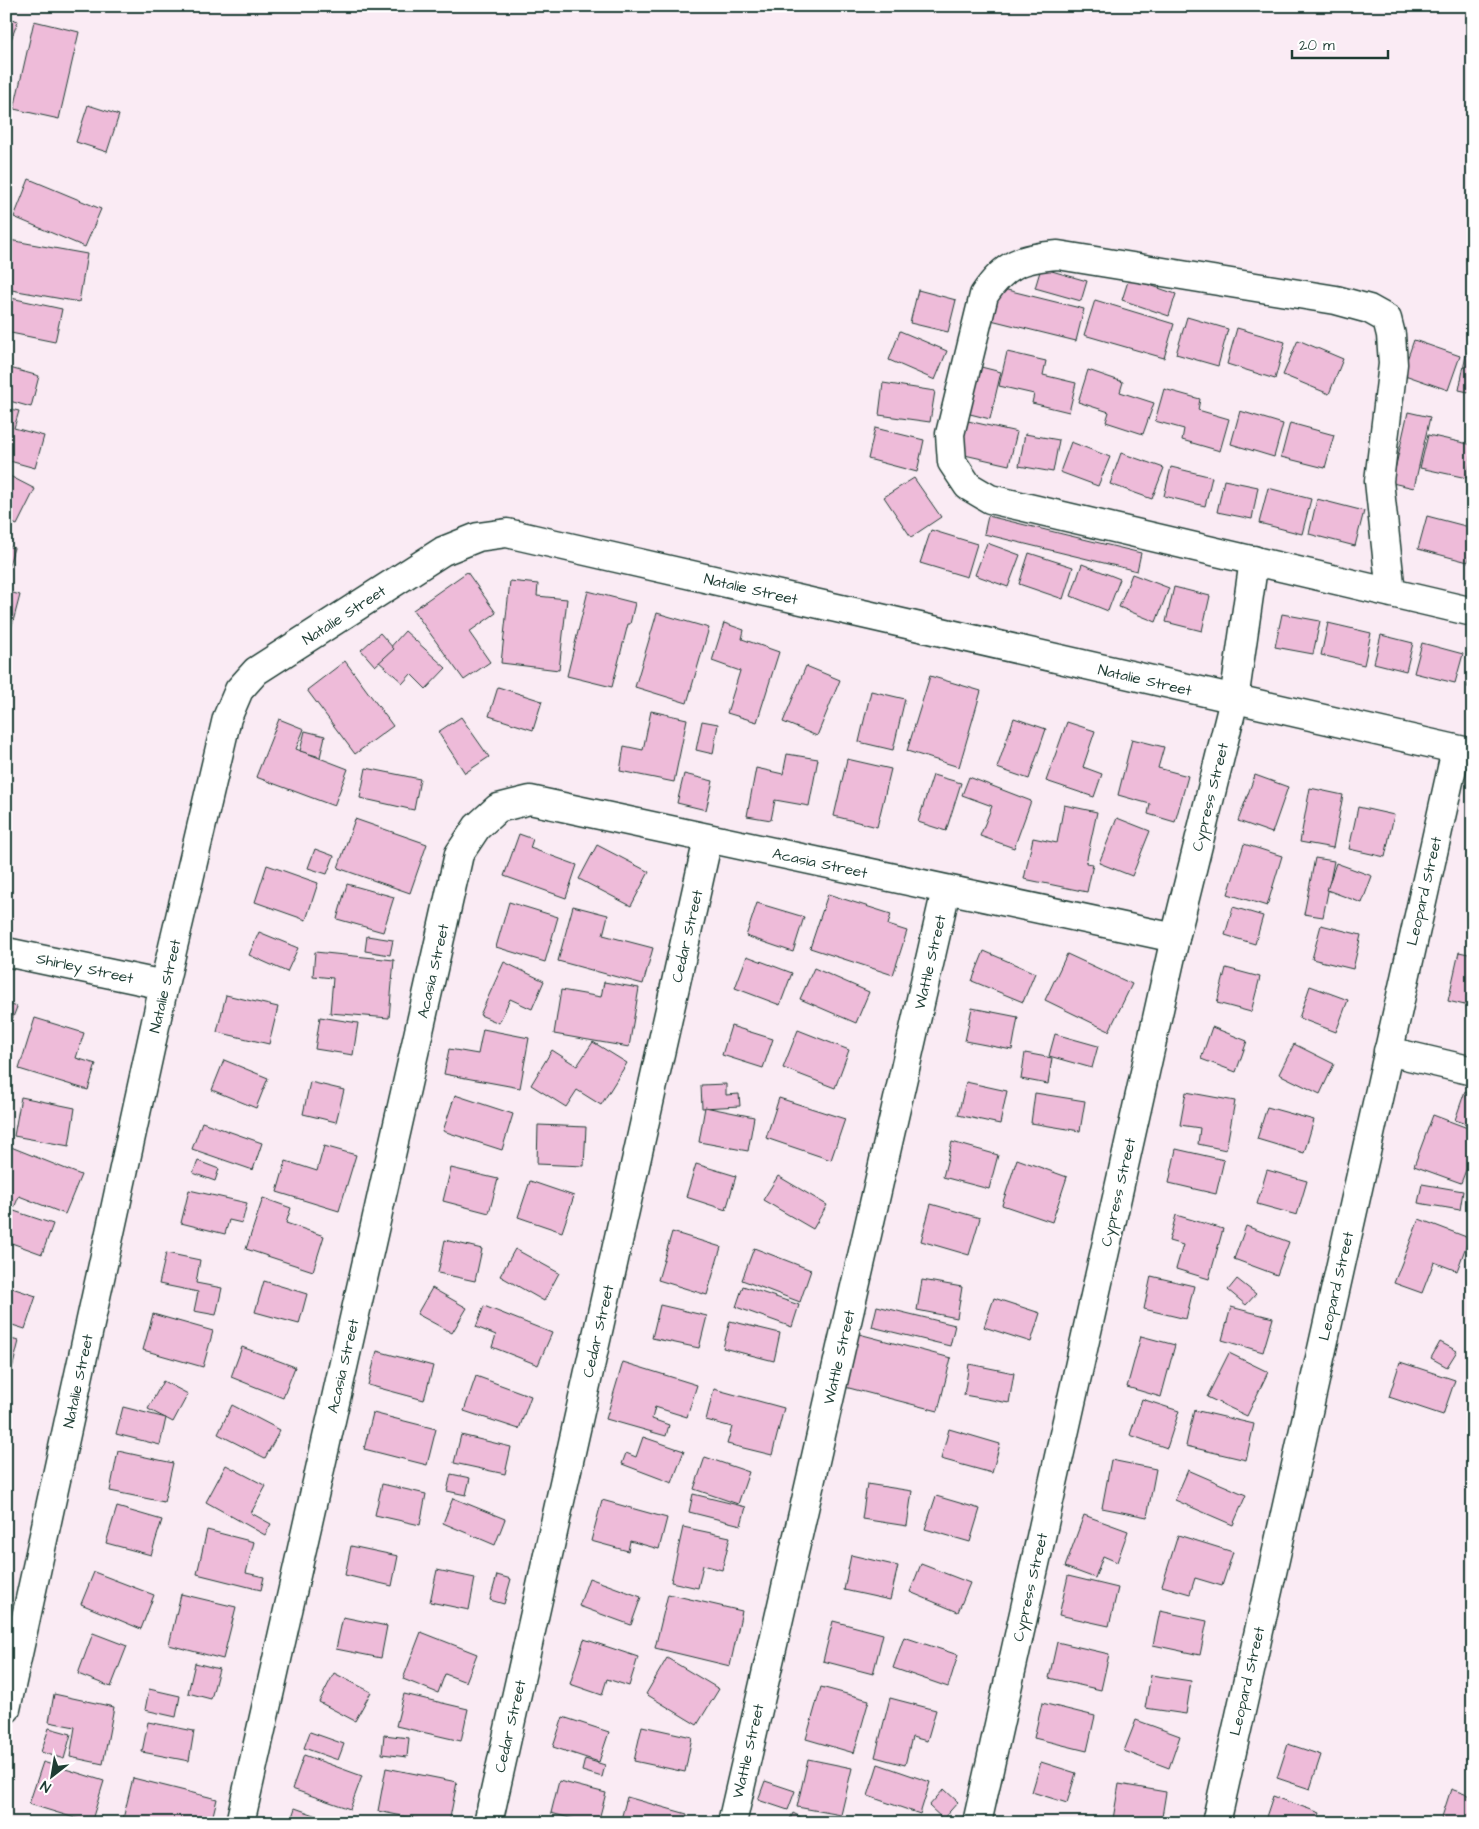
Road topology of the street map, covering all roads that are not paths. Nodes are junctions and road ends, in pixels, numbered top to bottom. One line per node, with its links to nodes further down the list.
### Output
1 (1254, 560): 2 (street); 2 (street); 4 (street, Cypress Street)
2 (1391, 593): 3 (street)
3 (1473, 612)
4 (1234, 700): 5 (street, Natalie Street); 8 (street, Cypress Street); 10 (street, Natalie Street)
5 (1465, 752): 11 (street, Leopard Street)
6 (708, 839): 7 (street, Acasia Street); 14 (street, Acasia Street); 15 (street, Cedar Street)
7 (946, 890): 8 (street, Acasia Street); 16 (street, Wattle Street)
8 (1175, 938): 17 (street, Cypress Street)
9 (6, 952): 10 (street, Shirley Street)
10 (164, 985): 13 (street, Natalie Street)
11 (1388, 1051): 12 (street); 18 (street, Leopard Street)
12 (1473, 1071)
13 (6, 1709)
14 (240, 1823)
15 (488, 1823)
16 (732, 1823)
17 (977, 1823)
18 (1216, 1823)

